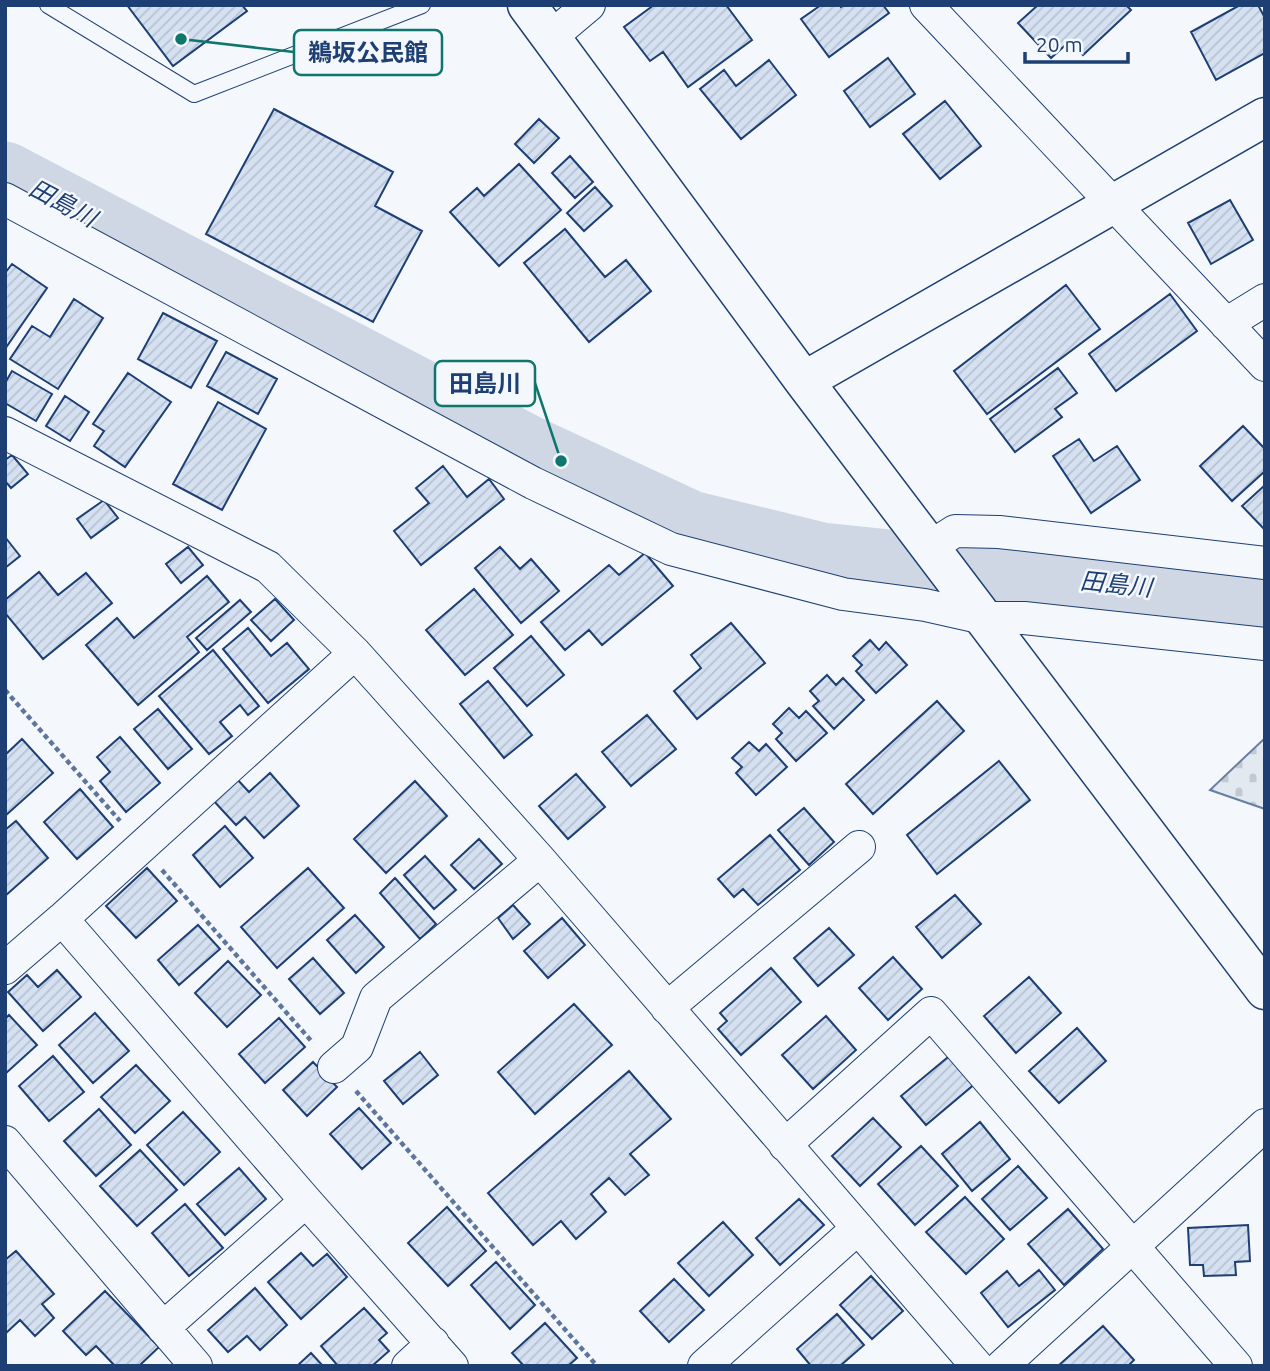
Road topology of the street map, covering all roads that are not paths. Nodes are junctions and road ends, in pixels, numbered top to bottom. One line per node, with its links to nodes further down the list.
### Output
1 (48, 5): 2 (lane)
2 (422, 5)
3 (527, 5): 6 (street)
4 (589, 5): 6 (street)
5 (926, 5): 9 (street)
6 (551, 37): 13 (street)
7 (1265, 117): 9 (street)
8 (5, 199): 17 (street)
9 (1113, 204): 11 (street); 13 (street)
10 (1265, 300): 11 (street)
11 (1226, 324): 12 (street)
12 (1265, 365)
13 (804, 381): 15 (street)
14 (5, 433): 19 (street)
15 (930, 547): 16 (street); 17 (street)
16 (1265, 563)
17 (983, 618): 18 (street); 24 (street)
18 (1265, 643)
19 (355, 653): 21 (street); 22 (street)
20 (859, 847): 25 (street)
21 (540, 860): 25 (street); 26 (street)
22 (62, 919): 23 (street); 30 (street)
23 (5, 968)
24 (1265, 990)
25 (667, 1008): 29 (street)
26 (334, 1067)
27 (1265, 1125): 32 (street)
28 (5, 1142): 33 (street)
29 (785, 1145): 31 (street); 32 (street)
30 (306, 1201): 33 (street); 34 (street)
31 (858, 1228): 37 (street); 38 (street)
32 (1133, 1245): 39 (street); 40 (street)
33 (163, 1328): 35 (street)
34 (442, 1355): 36 (street)
35 (196, 1366)
36 (408, 1366)
37 (704, 1366)
38 (977, 1366)
39 (1002, 1366)
40 (1236, 1366)

